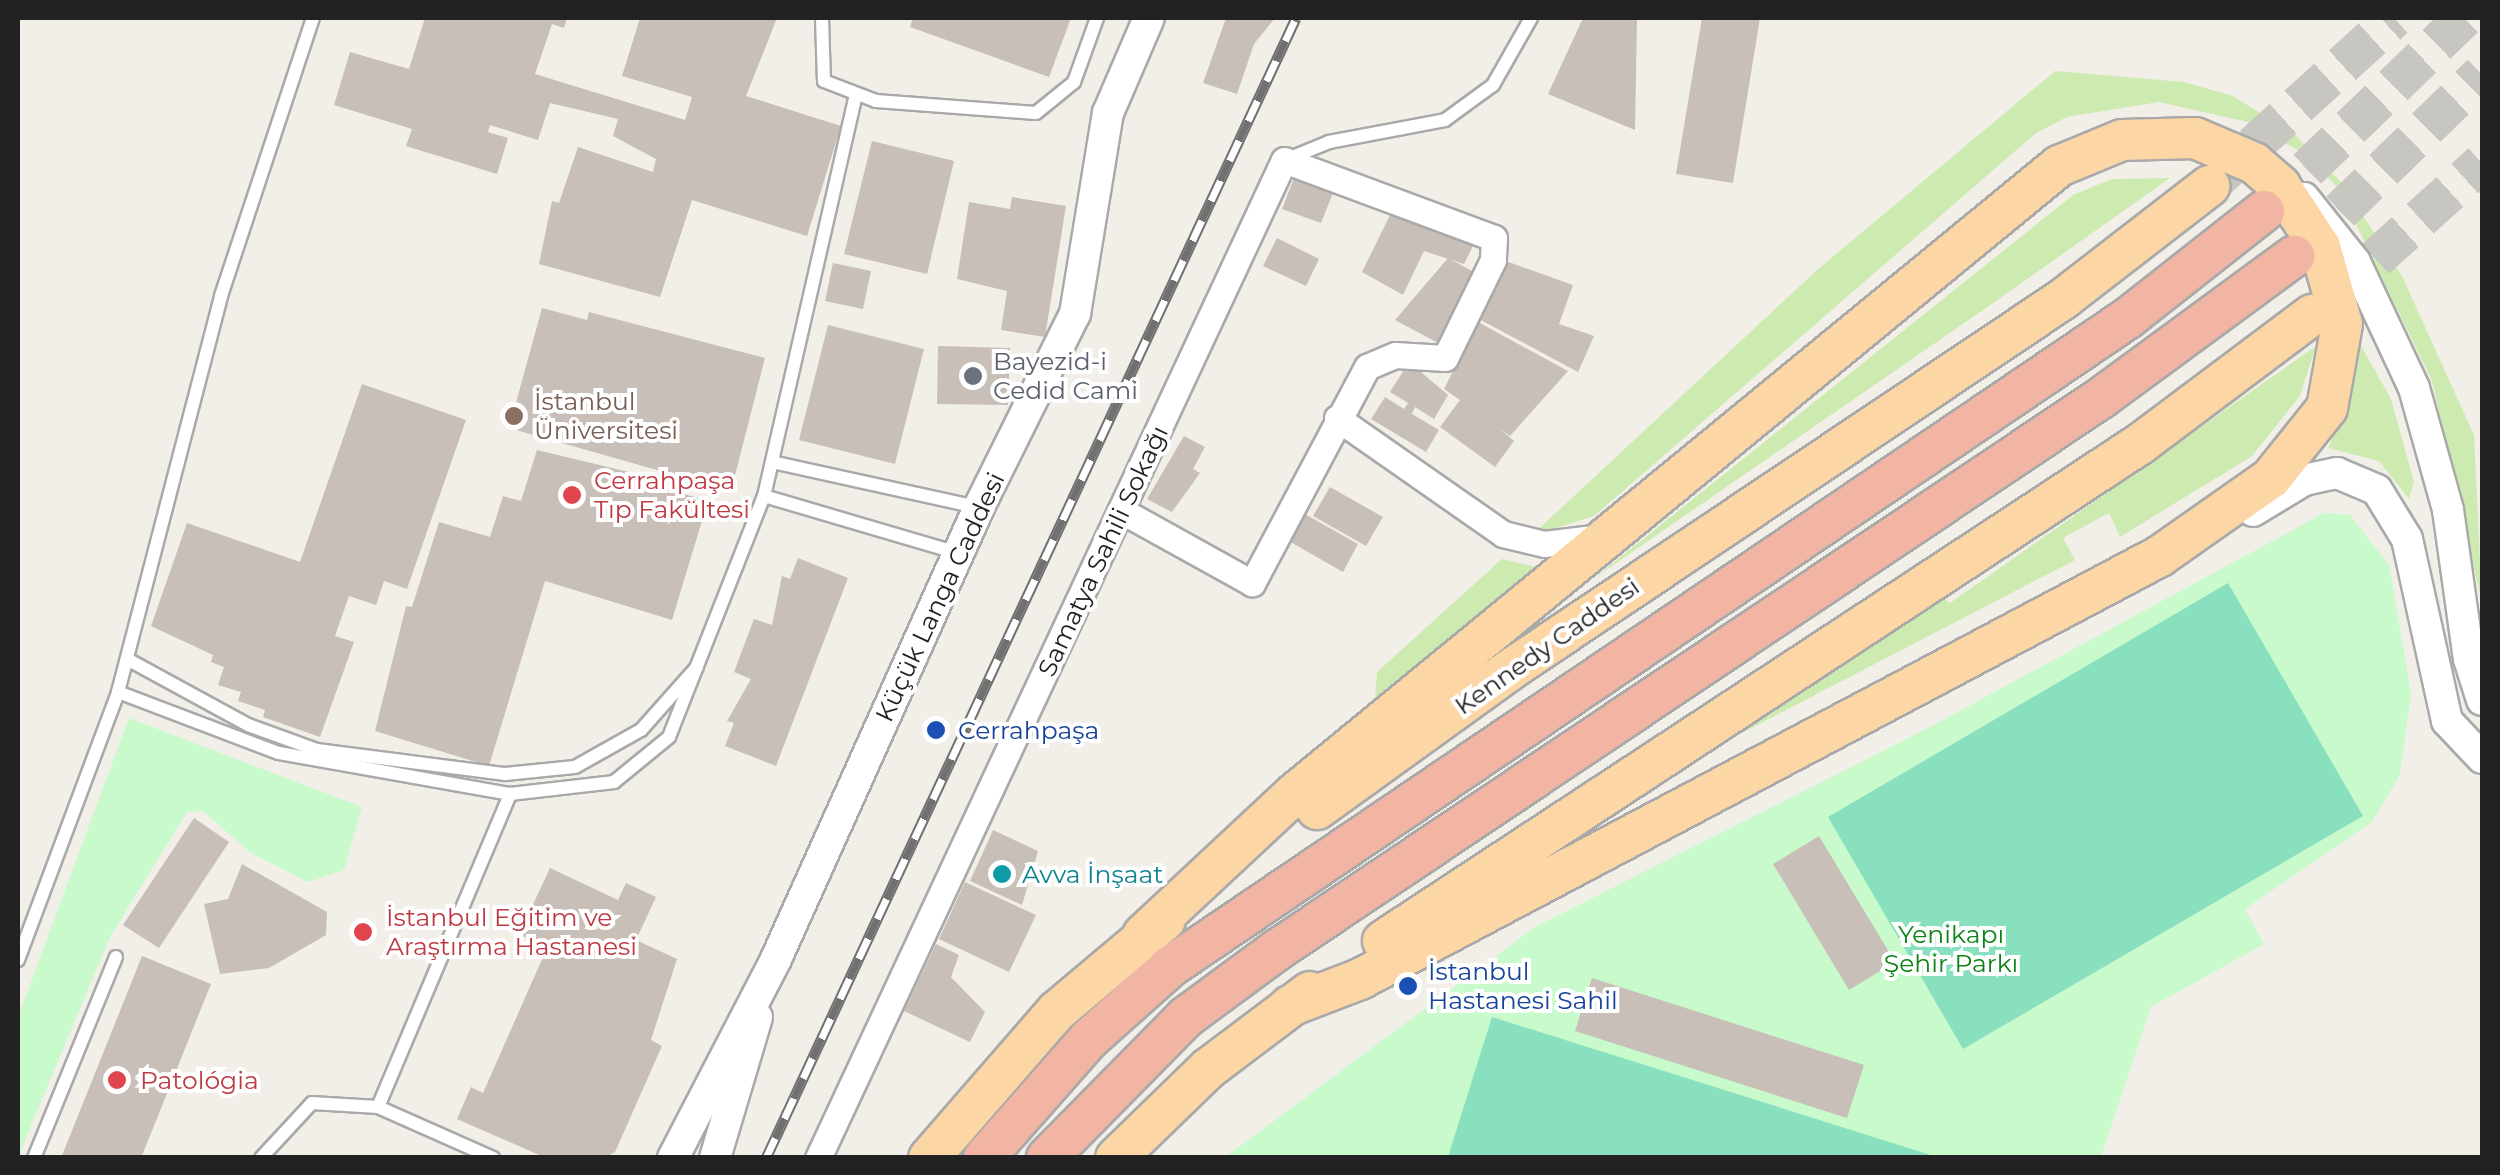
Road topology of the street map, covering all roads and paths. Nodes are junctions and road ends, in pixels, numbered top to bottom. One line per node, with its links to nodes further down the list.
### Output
1 (313, 18): 22 (lane)
2 (822, 18): 6 (lane)
3 (1097, 18): 6 (lane)
4 (1148, 18): 16 (street, Küçük Langa Caddesi)
5 (1531, 18): 7 (lane)
6 (856, 95): 14 (lane)
7 (1284, 160): 13 (street); 17 (street, Samatya Sahili Sokağı)
8 (2254, 163): 18 (main road); 20 (main road); 24 (street)
9 (2209, 186): 27 (main road, Kennedy Caddesi)
10 (2264, 211): 40 (highway)
11 (2294, 256): 41 (highway)
12 (2312, 315): 31 (main road)
13 (1337, 418): 17 (street); 18 (street)
14 (772, 462): 15 (lane); 16 (lane)
15 (764, 496): 19 (lane); 21 (lane)
16 (978, 507): 19 (street, Küçük Langa Caddesi)
17 (1122, 511): 38 (street, Samatya Sahili Sokağı)
18 (1606, 536): 27 (main road)
19 (958, 553): 29 (street, Küçük Langa Caddesi)
20 (2160, 556): 25 (street); 31 (main road)
21 (705, 658): 22 (lane); 26 (lane)
22 (128, 659): 23 (lane)
23 (118, 692): 26 (lane); 30 (lane)
24 (2482, 700)
25 (2482, 758)
26 (510, 794): 32 (lane)
27 (1143, 936): 39 (main road, Kennedy Caddesi)
28 (116, 957): 33 (lane)
29 (776, 959): 36 (street, Küçük Langa Caddesi); 37 (street)
30 (18, 960)
31 (1290, 1006): 42 (main road)
32 (378, 1107): 34 (lane); 35 (lane)
33 (34, 1158)
34 (261, 1158)
35 (492, 1158)
36 (673, 1158)
37 (715, 1158)
38 (818, 1158)
39 (929, 1158)
40 (984, 1158)
41 (1047, 1158)
42 (1116, 1158)

